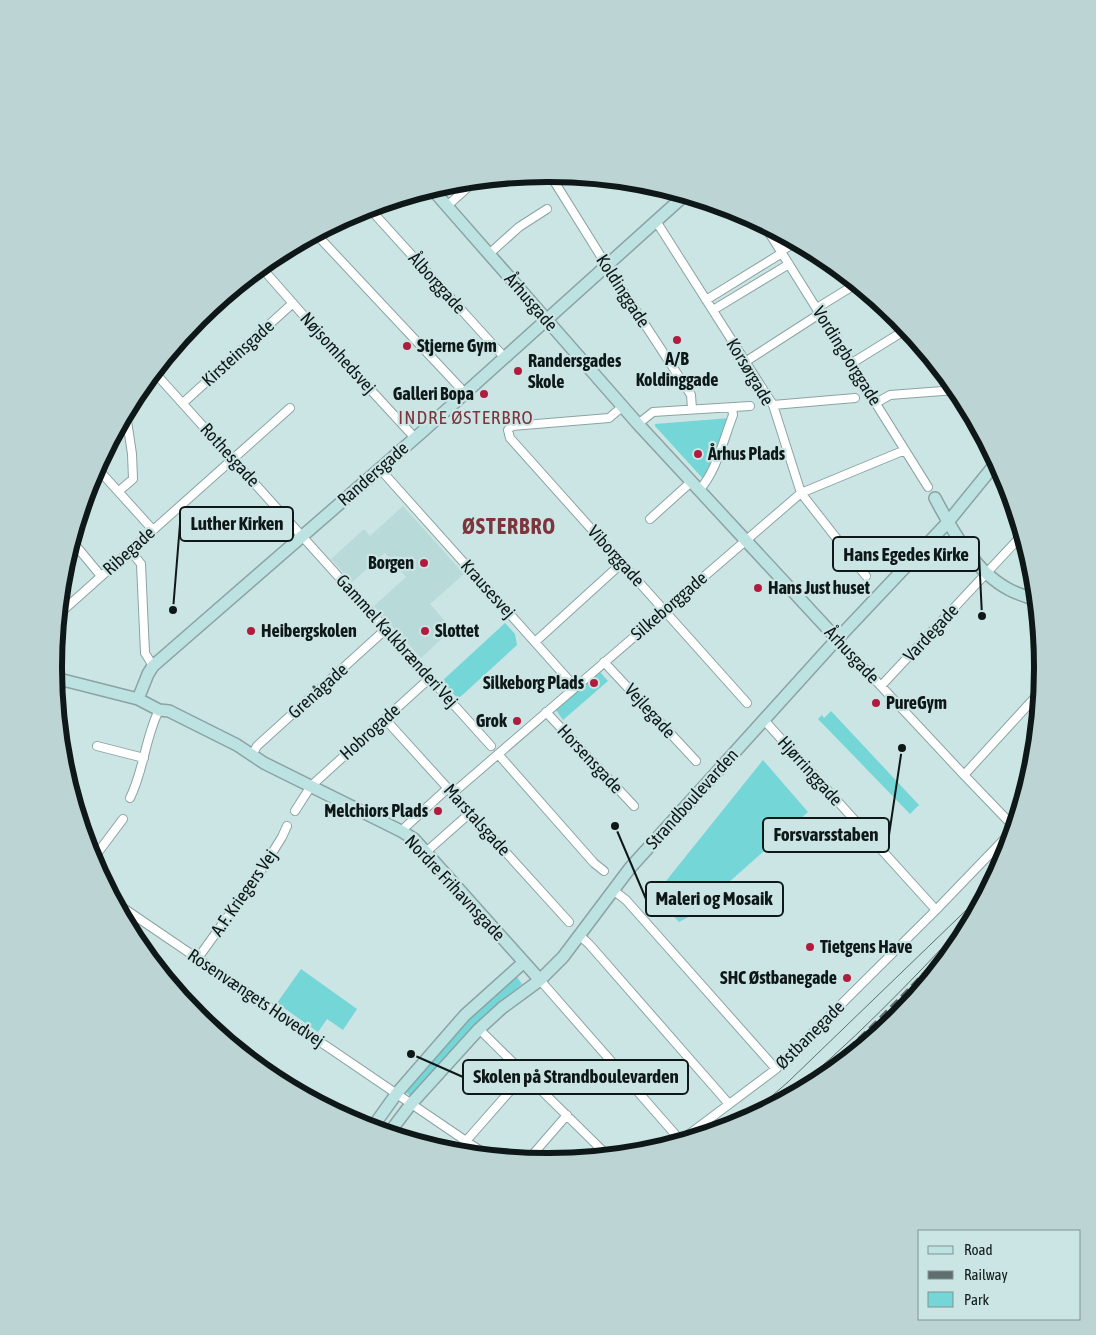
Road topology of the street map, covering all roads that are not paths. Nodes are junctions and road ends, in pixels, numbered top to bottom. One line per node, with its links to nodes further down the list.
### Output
1 (555, 182): 15 (street, Koldinggade)
2 (466, 189): 5 (street)
3 (437, 195): 5 (street, Århusgade)
4 (679, 201): 8 (street, Randersgade)
5 (447, 206): 13 (street, Århusgade)
6 (547, 209): 13 (street)
7 (375, 214): 24 (street, Ålborggade)
8 (656, 222): 15 (street, Randersgade); 18 (street, Korsørgade)
9 (771, 237): 12 (street, Vordingborggade)
10 (320, 239): 29 (street)
11 (790, 246): 12 (street)
12 (781, 252): 14 (street, Vordingborggade); 18 (street)
13 (489, 254): 22 (street, Århusgade)
14 (789, 264): 20 (street); 21 (street, Vordingborggade)
15 (607, 266): 22 (street, Randersgade); 38 (street, Koldinggade)
16 (266, 272): 19 (street, Nøjsomhedsvej)
17 (851, 288): 21 (street)
18 (706, 300): 20 (street, Korsørgade)
19 (293, 303): 31 (street, Kirsteinsgade); 41 (street, Nøjsomhedsvej)
20 (713, 310): 25 (street, Korsørgade)
21 (819, 310): 25 (street); 26 (street, Vordingborggade)
22 (546, 320): 24 (street, Randersgade); 35 (street, Århusgade)
23 (900, 333): 26 (street)
24 (505, 358): 29 (street, Randersgade)
25 (745, 362): 33 (street, Korsørgade)
26 (852, 363): 32 (street, Vordingborggade)
27 (159, 377): 31 (street, Rothesgade)
28 (947, 391): 32 (street)
29 (465, 393): 41 (street, Randersgade)
30 (855, 398): 33 (street)
31 (183, 403): 43 (street, Rothesgade)
32 (876, 403): 42 (street, Vordingborggade)
33 (772, 405): 50 (street, Korsørgade)
34 (750, 406): 37 (street)
35 (622, 407): 39 (street, Århusgade); 60 (street, Viborggade)
36 (290, 408): 43 (street, Ribegade)
37 (732, 408): 38 (street); 47 (street)
38 (692, 409): 39 (street)
39 (638, 424): 47 (street, Århusgade)
40 (128, 426): 49 (street)
41 (415, 438): 44 (street, Randersgade)
42 (905, 450): 48 (street, Vordingborggade); 50 (street, Silkeborggade)
43 (233, 459): 54 (street, Ribegade); 55 (street, Rothesgade)
44 (380, 469): 55 (street, Randersgade); 69 (street, Krausesvej)
45 (991, 469): 53 (street, Strandboulevarden)
46 (103, 474): 49 (street)
47 (695, 486): 52 (street); 56 (street, Århusgade)
48 (928, 487)
49 (118, 491): 54 (street)
50 (801, 493): 56 (street, Silkeborggade); 63 (street, Korsørgade)
51 (935, 498): 53 (street)
52 (650, 519)
53 (948, 522): 61 (street); 68 (street, Strandboulevarden)
54 (153, 530): 59 (street, Ribegade)
55 (303, 536): 67 (street, Gammel Kalkbrænderi Vej); 71 (street, Randersgade)
56 (746, 540): 66 (street, Silkeborggade); 68 (street, Århusgade)
57 (1017, 541): 61 (street, Vardegade)
58 (78, 548): 62 (street)
59 (130, 550): 62 (street, Ribegade); 71 (street)
60 (622, 563): 66 (street, Viborggade); 69 (street)
61 (987, 573): 64 (street); 74 (street, Vardegade)
62 (101, 576): 65 (street, Ribegade)
63 (866, 576)
64 (1028, 597)
65 (67, 607)
66 (665, 610): 70 (street, Silkeborggade); 78 (street, Viborggade)
67 (386, 629): 72 (street, Gammel Kalkbrænderi Vej); 86 (street, Grenågade)
68 (837, 639): 74 (street, Århusgade); 82 (street, Strandboulevarden)
69 (535, 642): 75 (street, Krausesvej)
70 (604, 662): 75 (street, Silkeborggade); 88 (street, Vejlegade)
71 (153, 666): 76 (street, Randersgade)
72 (430, 678): 81 (street, Hobrogade); 84 (street, Gammel Kalkbrænderi Vej)
73 (63, 680): 76 (street, Nordre Frihavnsgade)
74 (881, 686): 89 (street, Århusgade)
75 (575, 687): 80 (street, Silkeborggade)
76 (138, 699): 79 (street, Nordre Frihavnsgade)
77 (1032, 701): 89 (street)
78 (747, 703)
79 (159, 710): 86 (street, Nordre Frihavnsgade); 87 (street)
80 (546, 712): 85 (street, Silkeborggade); 93 (street, Horsensgade)
81 (385, 719): 90 (street, Hobrogade); 91 (street, Marstalsgade)
82 (764, 720): 104 (street, Strandboulevarden); 105 (street, Hjørringgade)
83 (97, 746): 87 (street)
84 (491, 746)
85 (498, 754): 91 (street, Silkeborggade); 103 (street)
86 (252, 755): 90 (street, Nordre Frihavnsgade)
87 (144, 758): 92 (street)
88 (696, 761)
89 (964, 775): 97 (street, Århusgade)
90 (311, 786): 94 (street); 99 (street, Nordre Frihavnsgade)
91 (450, 791): 95 (street, Marstalsgade); 99 (street)
92 (130, 798)
93 (634, 806)
94 (295, 811)
95 (470, 813): 102 (street); 107 (street, Marstalsgade)
96 (123, 819): 101 (street)
97 (1008, 823)
98 (287, 826): 109 (street, A.F. Kriegers Vej)
99 (401, 831): 102 (street, Nordre Frihavnsgade)
100 (1002, 840): 105 (street, Østbanegade)
101 (98, 852)
102 (426, 852): 110 (street, Nordre Frihavnsgade)
103 (604, 871)
104 (613, 890): 108 (street, Strandboulevarden); 113 (street)
105 (936, 910): 113 (street, Østbanegade)
106 (131, 916): 109 (street, Rosenvængets Hovedvej)
107 (569, 922)
108 (580, 936): 111 (street, Strandboulevarden); 117 (street)
109 (198, 958): 115 (street, Rosenvængets Hovedvej)
110 (524, 962): 111 (street, Nordre Frihavnsgade); 115 (street)
111 (540, 980): 112 (street, Strandboulevarden); 122 (street, Nordre Frihavnsgade)
112 (479, 1029): 114 (street); 116 (street, Strandboulevarden)
113 (776, 1070): 117 (street, Østbanegade)
114 (525, 1074): 118 (street); 123 (street)
115 (396, 1093): 116 (street, Rosenvængets Hovedvej); 119 (street)
116 (411, 1104): 120 (street, Strandboulevarden); 123 (street, Rosenvængets Hovedvej)
117 (729, 1104): 121 (street, Østbanegade)
118 (567, 1115): 125 (street); 126 (street)
119 (377, 1121)
120 (393, 1127)
121 (696, 1129)
122 (676, 1135)
123 (466, 1141): 124 (street, Rosenvængets Hovedvej)
124 (476, 1148)
125 (602, 1150)
126 (534, 1153)

